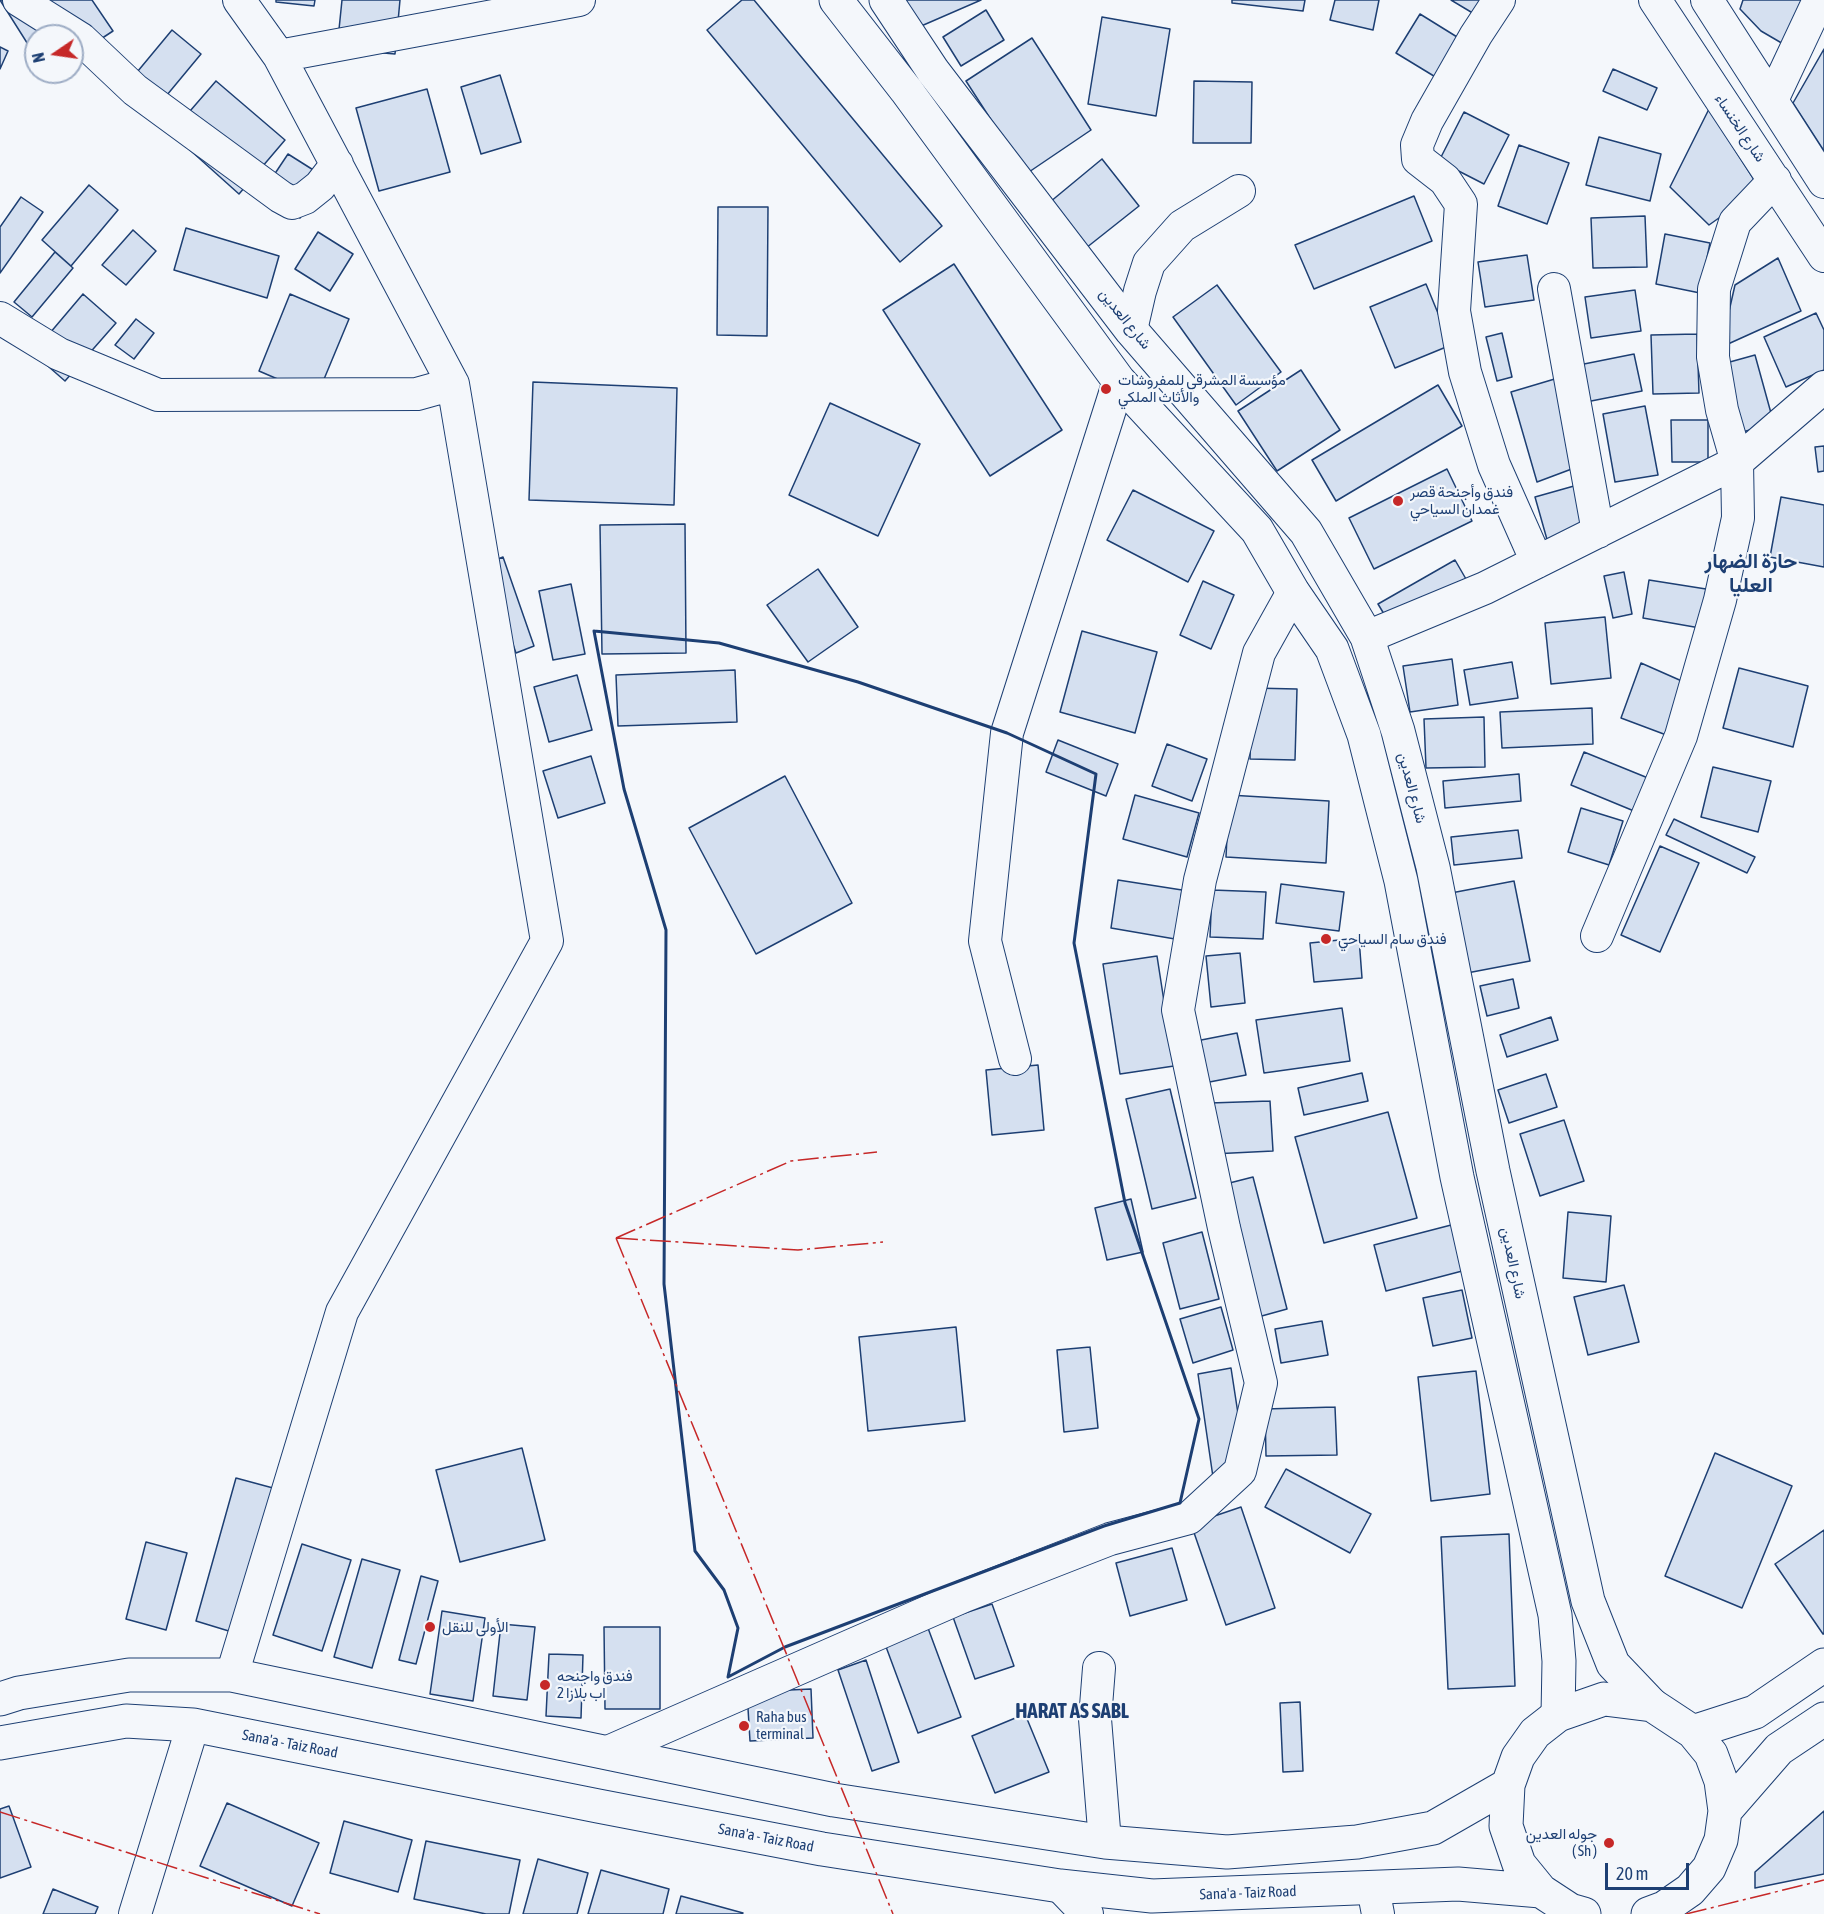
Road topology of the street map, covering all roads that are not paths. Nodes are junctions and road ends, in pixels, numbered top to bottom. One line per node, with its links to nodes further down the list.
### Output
1 (19, 0): 12 (street)
2 (239, 0): 10 (street)
3 (579, 0): 10 (street)
4 (836, 0): 20 (main road)
5 (886, 0): 19 (main road, شارع العدين)
6 (1499, 0): 25 (street)
7 (1656, 0): 13 (street, شارع الخنساء)
8 (1707, 0): 11 (street)
9 (1819, 0): 11 (street)
10 (279, 56): 12 (street)
11 (1772, 100): 14 (street)
12 (336, 164): 21 (street)
13 (1774, 180): 16 (street, شارع الخنساء); 23 (street)
14 (1824, 182)
15 (1239, 191): 19 (street)
16 (1824, 256)
17 (1554, 289): 24 (street)
18 (0, 318): 21 (street)
19 (1131, 330): 27 (main road, شارع العدين)
20 (1119, 381): 26 (main road); 29 (street)
21 (453, 384): 32 (street)
22 (1824, 387): 23 (street)
23 (1737, 462): 24 (street); 28 (street)
24 (1598, 532): 25 (street)
25 (1537, 562): 27 (street)
26 (1293, 592): 35 (main road); 40 (street)
27 (1366, 637): 34 (main road, شارع العدين)
28 (1597, 936)
29 (1016, 1059)
30 (1824, 1665): 38 (main road)
31 (1099, 1668): 43 (street)
32 (232, 1676): 33 (main road); 40 (main road)
33 (0, 1699)
34 (1652, 1705): 35 (main road); 38 (main road)
35 (1558, 1715): 41 (main road)
36 (1824, 1719): 42 (main road)
37 (193, 1725): 39 (main road, Sana'a - Taiz Road); 44 (main road, Sana'a - Taiz Road); 48 (street)
38 (1693, 1732): 42 (main road)
39 (0, 1743)
40 (608, 1752): 43 (main road)
41 (1508, 1785): 43 (main road); 45 (main road)
42 (1725, 1811): 47 (main road)
43 (1105, 1842)
44 (1060, 1886): 46 (main road, Sana'a - Taiz Road); 49 (street)
45 (1541, 1891): 46 (main road, Sana'a - Taiz Road); 50 (main road)
46 (1376, 1901)
47 (1690, 1902): 51 (main road)
48 (135, 1914)
49 (1087, 1914)
50 (1584, 1914)
51 (1648, 1914)

